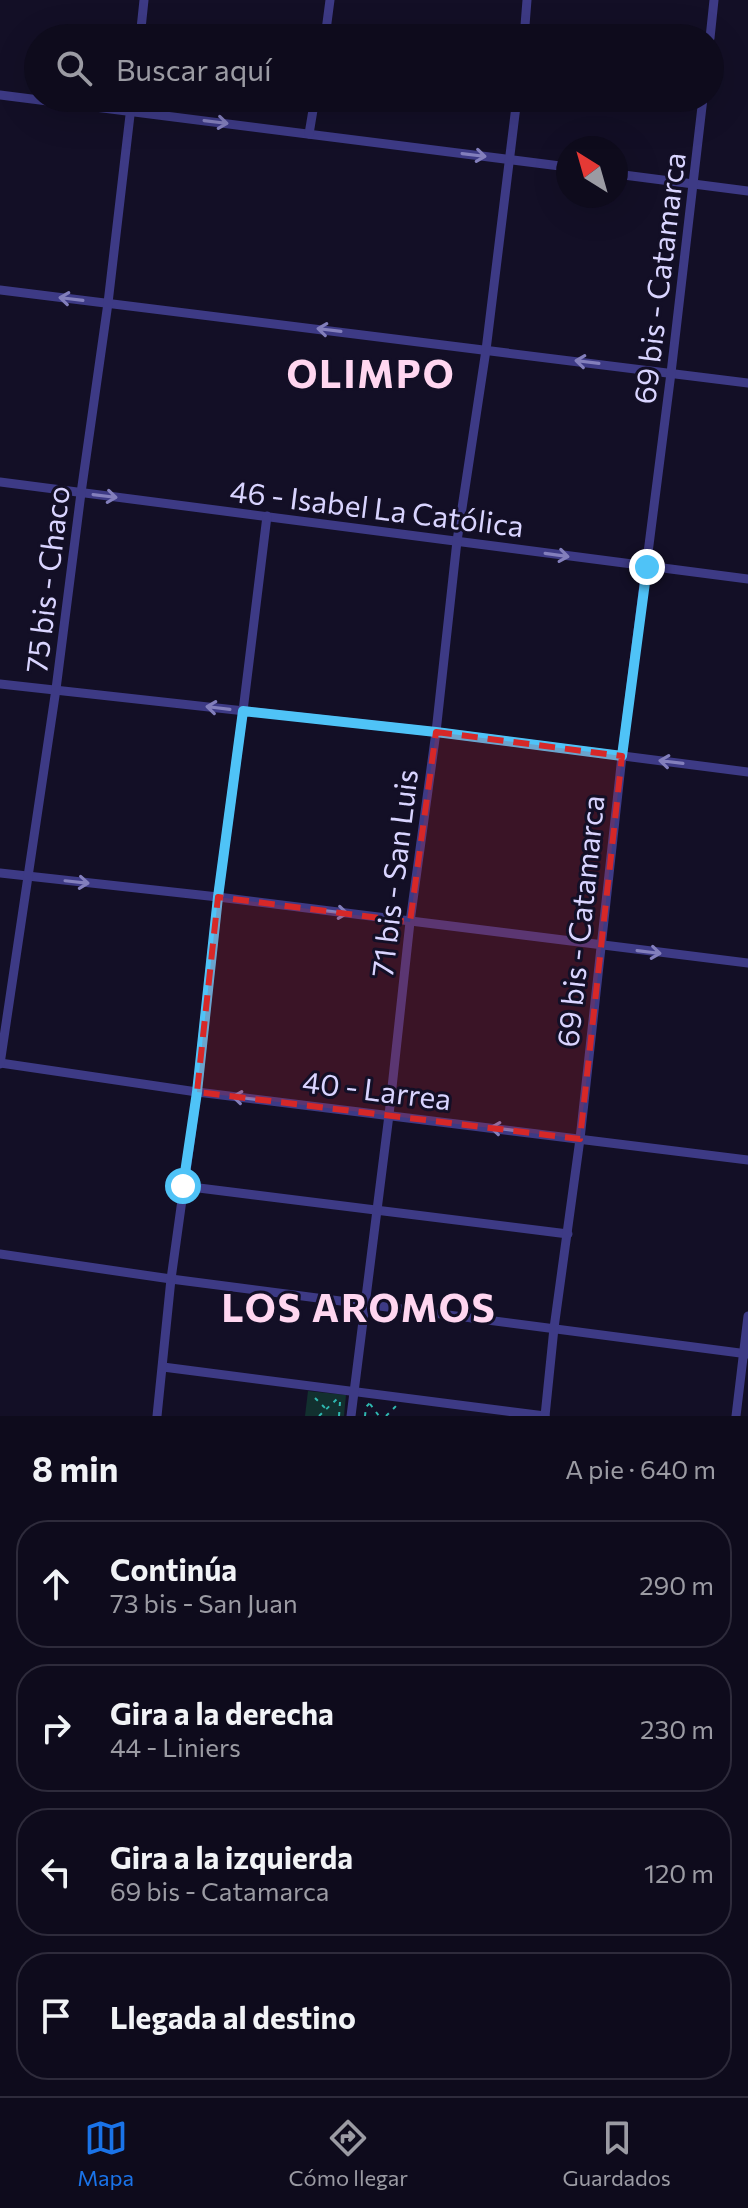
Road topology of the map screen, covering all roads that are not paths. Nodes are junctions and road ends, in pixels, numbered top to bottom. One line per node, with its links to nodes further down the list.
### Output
1 (144, 0): 5 (street)
2 (330, 0): 6 (street)
3 (527, 0): 7 (street)
4 (714, 0): 8 (street)
5 (141, 24)
6 (327, 24)
7 (525, 24)
8 (711, 24)
9 (0, 95): 10 (street)
10 (24, 98)
11 (130, 112): 23 (street, 75 bis - Chaco)
12 (138, 112): 16 (street, one-way to 16)
13 (313, 112): 16 (street)
14 (515, 112): 17 (street, 71 bis - San Luis)
15 (701, 112): 20 (street, 69 bis - Catamarca)
16 (309, 134): 17 (street, one-way to 17)
17 (509, 159): 18 (street); 24 (street, 71 bis - San Luis)
18 (556, 165)
19 (628, 176): 20 (street)
20 (693, 184): 21 (street); 25 (street, 69 bis - Catamarca)
21 (748, 191)
22 (0, 290): 23 (street, one-way to 22)
23 (108, 303): 24 (street, one-way to 23); 28 (street, 75 bis - Chaco)
24 (486, 350): 25 (street, one-way to 24); 30 (street, 71 bis - San Luis)
25 (671, 373): 26 (street); 31 (street, 69 bis - Catamarca)
26 (748, 383)
27 (0, 482): 28 (street, 46 - Isabel La Católica)
28 (81, 493): 29 (street, 46 - Isabel La Católica, one-way to 29); 34 (street, 75 bis - Chaco)
29 (267, 516): 30 (street, 46 - Isabel La Católica); 35 (street)
30 (457, 541): 31 (street, 46 - Isabel La Católica, one-way to 31); 36 (street, 71 bis - San Luis)
31 (647, 567): 32 (street, 46 - Isabel La Católica); 37 (street, 69 bis - Catamarca)
32 (748, 579)
33 (0, 684): 34 (street)
34 (56, 689): 35 (street, one-way to 34); 40 (street, 75 bis - Chaco)
35 (243, 711): 36 (street); 41 (street)
36 (436, 732): 37 (street); 42 (street, 71 bis - San Luis)
37 (622, 756): 38 (street, one-way to 37); 43 (street, 69 bis - Catamarca)
38 (748, 772)
39 (0, 873): 40 (street)
40 (30, 877): 41 (street, one-way to 41); 45 (street, 75 bis - Chaco)
41 (218, 897): 42 (street, one-way to 42); 46 (street)
42 (410, 922): 43 (street); 47 (street, 71 bis - San Luis)
43 (600, 946): 44 (street, one-way to 44); 48 (street, 69 bis - Catamarca)
44 (748, 963)
45 (0, 1064): 46 (street, 40 - Larrea)
46 (197, 1092): 47 (street, 40 - Larrea, one-way to 46); 50 (street)
47 (389, 1115): 48 (street, 40 - Larrea, one-way to 47); 51 (street, 71 bis - San Luis)
48 (580, 1139): 49 (street, 40 - Larrea); 52 (street, 69 bis - Catamarca)
49 (748, 1160)
50 (183, 1186): 51 (street); 54 (street)
51 (377, 1211): 52 (street); 55 (street, 71 bis - San Luis)
52 (568, 1234): 57 (street, 69 bis - Catamarca)
53 (0, 1254): 54 (street)
54 (171, 1279): 55 (street); 59 (street)
55 (364, 1303): 57 (street); 60 (street, 71 bis - San Luis)
56 (748, 1316): 58 (street)
57 (554, 1328): 58 (street); 63 (street, 69 bis - Catamarca)
58 (746, 1354): 64 (street)
59 (163, 1367): 60 (street); 61 (street)
60 (354, 1390): 62 (street, 71 bis - San Luis); 63 (street)
61 (157, 1416)
62 (351, 1416)
63 (545, 1416)
64 (736, 1416)

